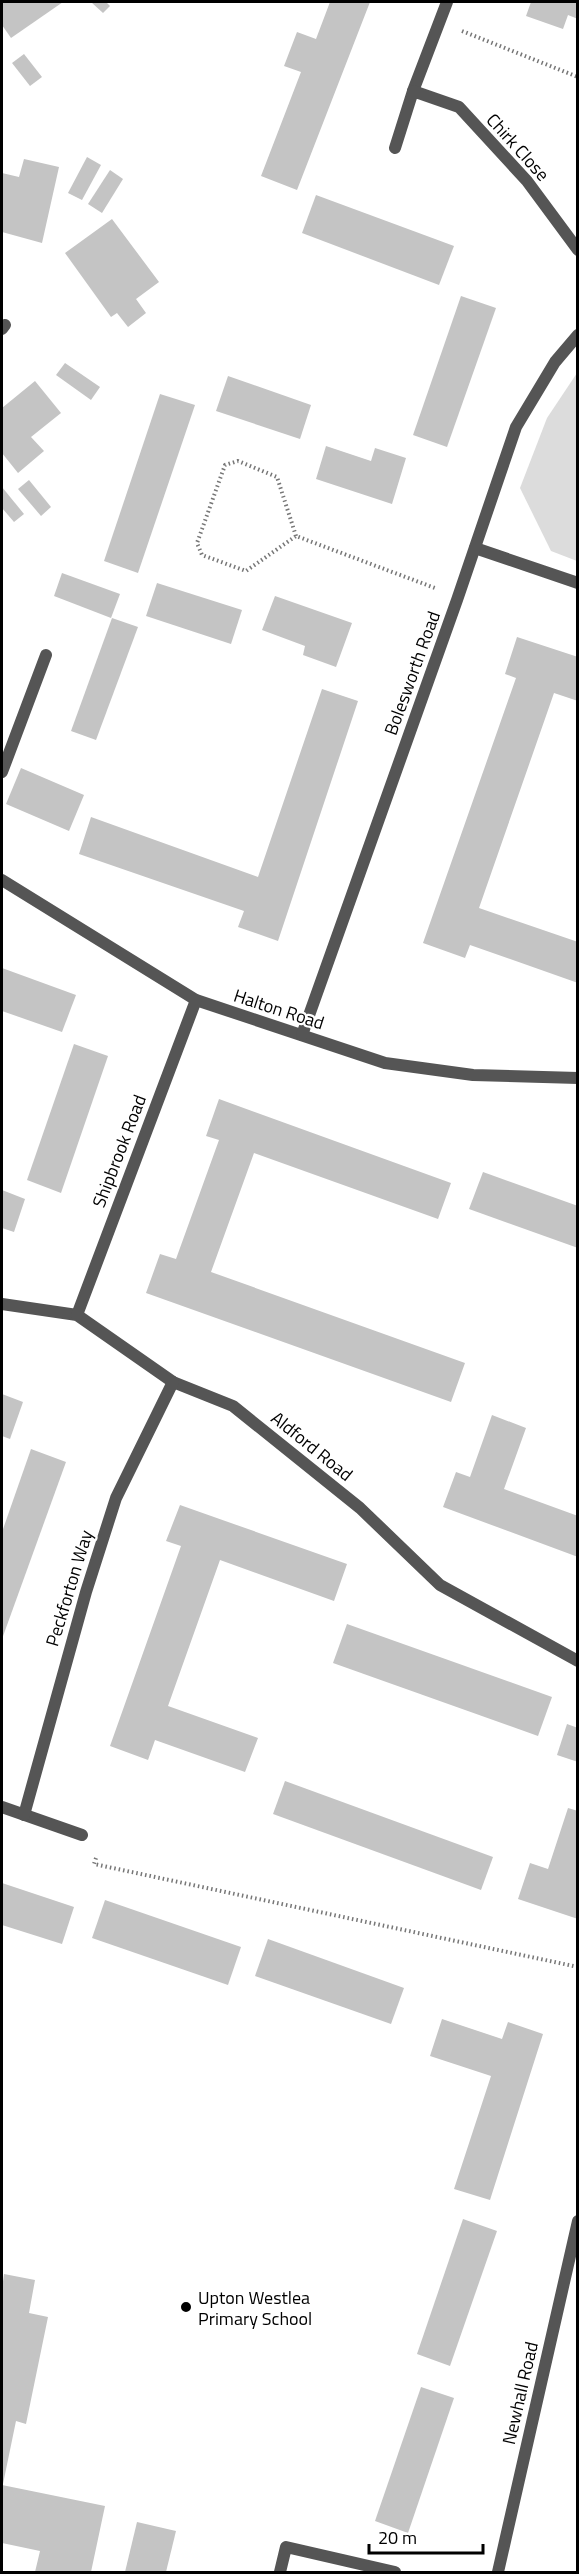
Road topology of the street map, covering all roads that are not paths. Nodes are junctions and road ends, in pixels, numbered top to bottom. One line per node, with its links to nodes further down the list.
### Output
1 (447, 2): 2 (street)
2 (413, 91): 3 (street); 4 (street, Chirk Close)
3 (394, 148)
4 (578, 250)
5 (578, 335): 6 (street, Bolesworth Road)
6 (475, 548): 7 (street); 12 (street, Bolesworth Road)
7 (578, 583)
8 (46, 655): 9 (street)
9 (2, 772)
10 (2, 880): 11 (street, Halton Road)
11 (196, 1000): 12 (street, Halton Road); 15 (street, Shipbrook Road)
12 (302, 1035): 13 (street, Halton Road)
13 (578, 1078)
14 (2, 1304): 15 (street, Aldford Road)
15 (77, 1315): 16 (street, Aldford Road)
16 (173, 1382): 17 (street, Aldford Road); 19 (street, Peckforton Way)
17 (578, 1661)
18 (2, 1807): 19 (street)
19 (24, 1815): 20 (street)
20 (82, 1835)
21 (578, 2221): 24 (street, Newhall Road)
22 (280, 2572): 23 (street)
23 (395, 2572)
24 (498, 2572)

